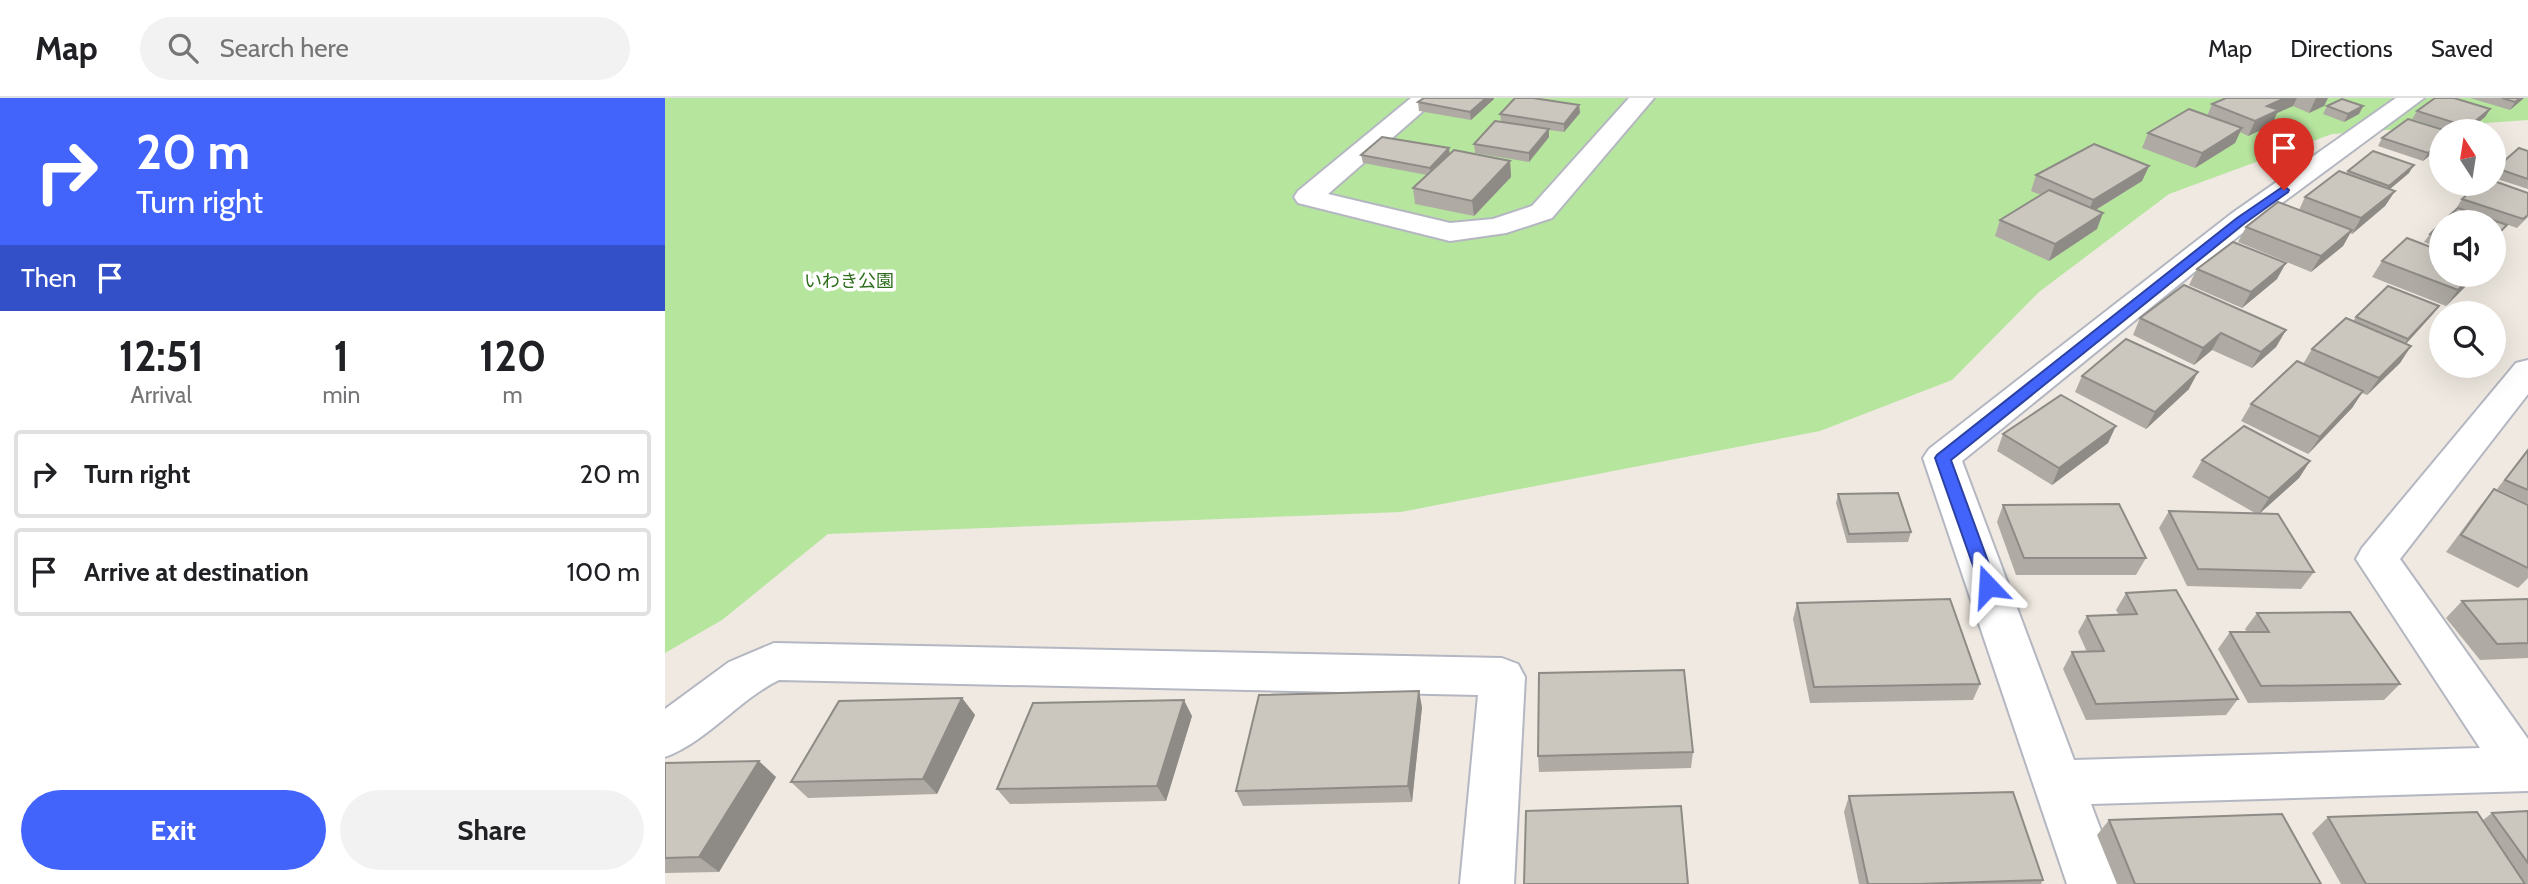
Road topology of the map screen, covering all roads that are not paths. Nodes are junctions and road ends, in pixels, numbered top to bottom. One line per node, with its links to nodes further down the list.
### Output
1 (1426, 98): 2 (street)
2 (1642, 98)
3 (2412, 98): 7 (street)
4 (2528, 371): 6 (street)
5 (665, 736): 8 (street)
6 (2525, 769): 7 (street)
7 (2058, 783): 9 (street)
8 (1487, 884)
9 (2094, 884)

